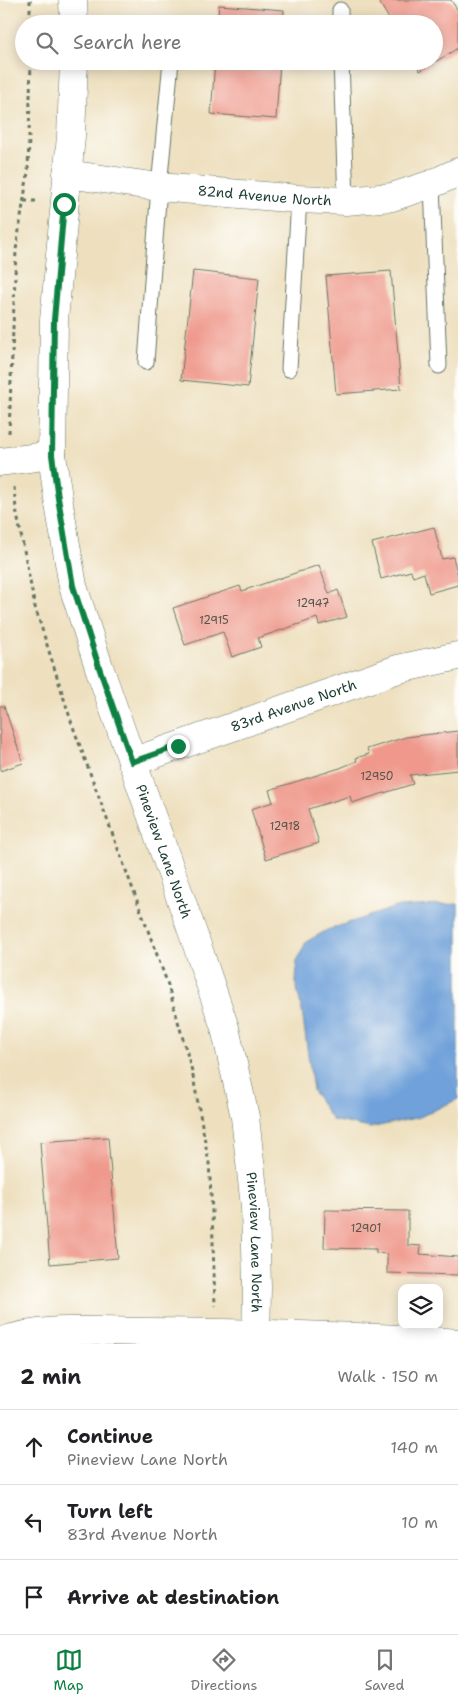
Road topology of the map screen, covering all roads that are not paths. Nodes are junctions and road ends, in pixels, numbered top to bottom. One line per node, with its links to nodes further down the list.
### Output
1 (73, 0): 2 (street)
2 (74, 15)
3 (74, 70): 7 (street, Pineview Lane North)
4 (170, 70): 9 (lane)
5 (341, 70): 11 (lane)
6 (458, 172): 8 (street, 82nd Avenue North)
7 (67, 174): 9 (street, 82nd Avenue North); 15 (street, Pineview Lane North)
8 (432, 184): 11 (street, 82nd Avenue North); 13 (lane)
9 (159, 187): 10 (street, 82nd Avenue North); 12 (lane)
10 (299, 199): 11 (street, 82nd Avenue North); 14 (lane)
11 (346, 201)
12 (146, 362)
13 (439, 366)
14 (289, 369)
15 (52, 455): 16 (street); 18 (street, Pineview Lane North)
16 (0, 462)
17 (458, 656): 18 (street, 83rd Avenue North)
18 (132, 762): 19 (street, Pineview Lane North)
19 (256, 1339): 20 (street); 21 (street)
20 (0, 1342)
21 (458, 1343)

